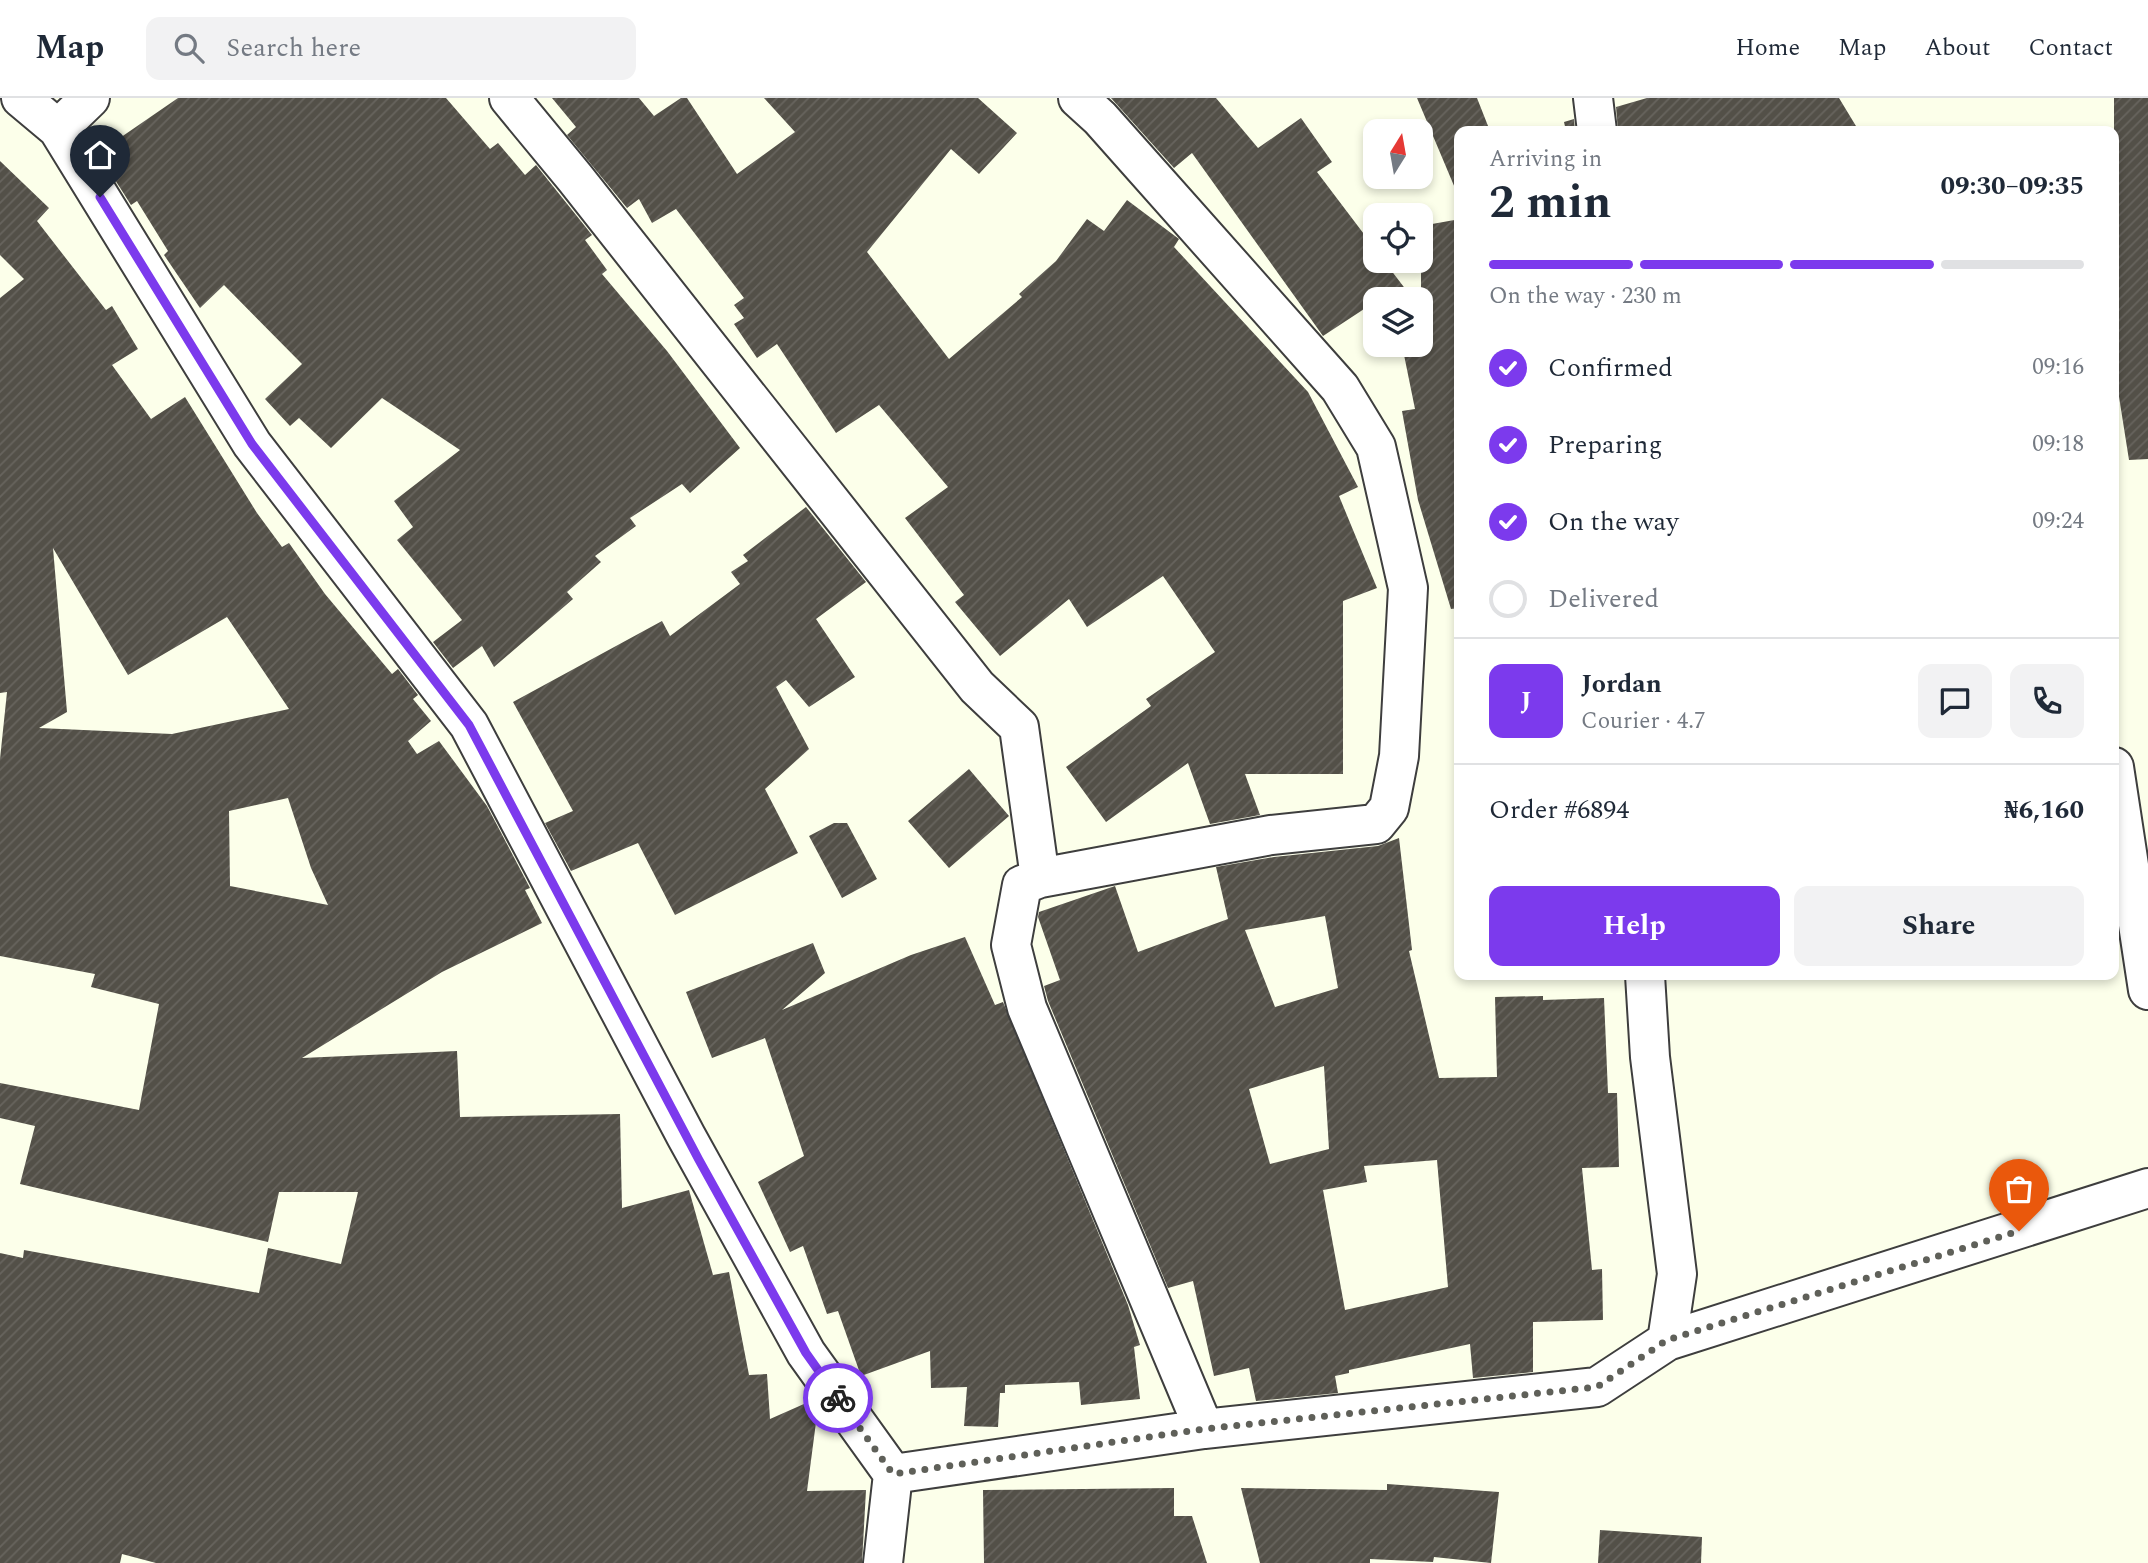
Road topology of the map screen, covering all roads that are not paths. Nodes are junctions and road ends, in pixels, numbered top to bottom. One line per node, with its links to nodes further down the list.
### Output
1 (21, 98): 5 (street)
2 (90, 98): 5 (street)
3 (509, 98): 7 (street)
4 (1078, 98): 7 (street)
5 (58, 129): 13 (street)
6 (2119, 800): 9 (street)
7 (1040, 878): 12 (street)
8 (1645, 980): 11 (street)
9 (2148, 990)
10 (2148, 1188): 11 (street)
11 (1667, 1340): 12 (street)
12 (1204, 1429): 13 (street)
13 (893, 1474): 14 (street)
14 (883, 1563)

